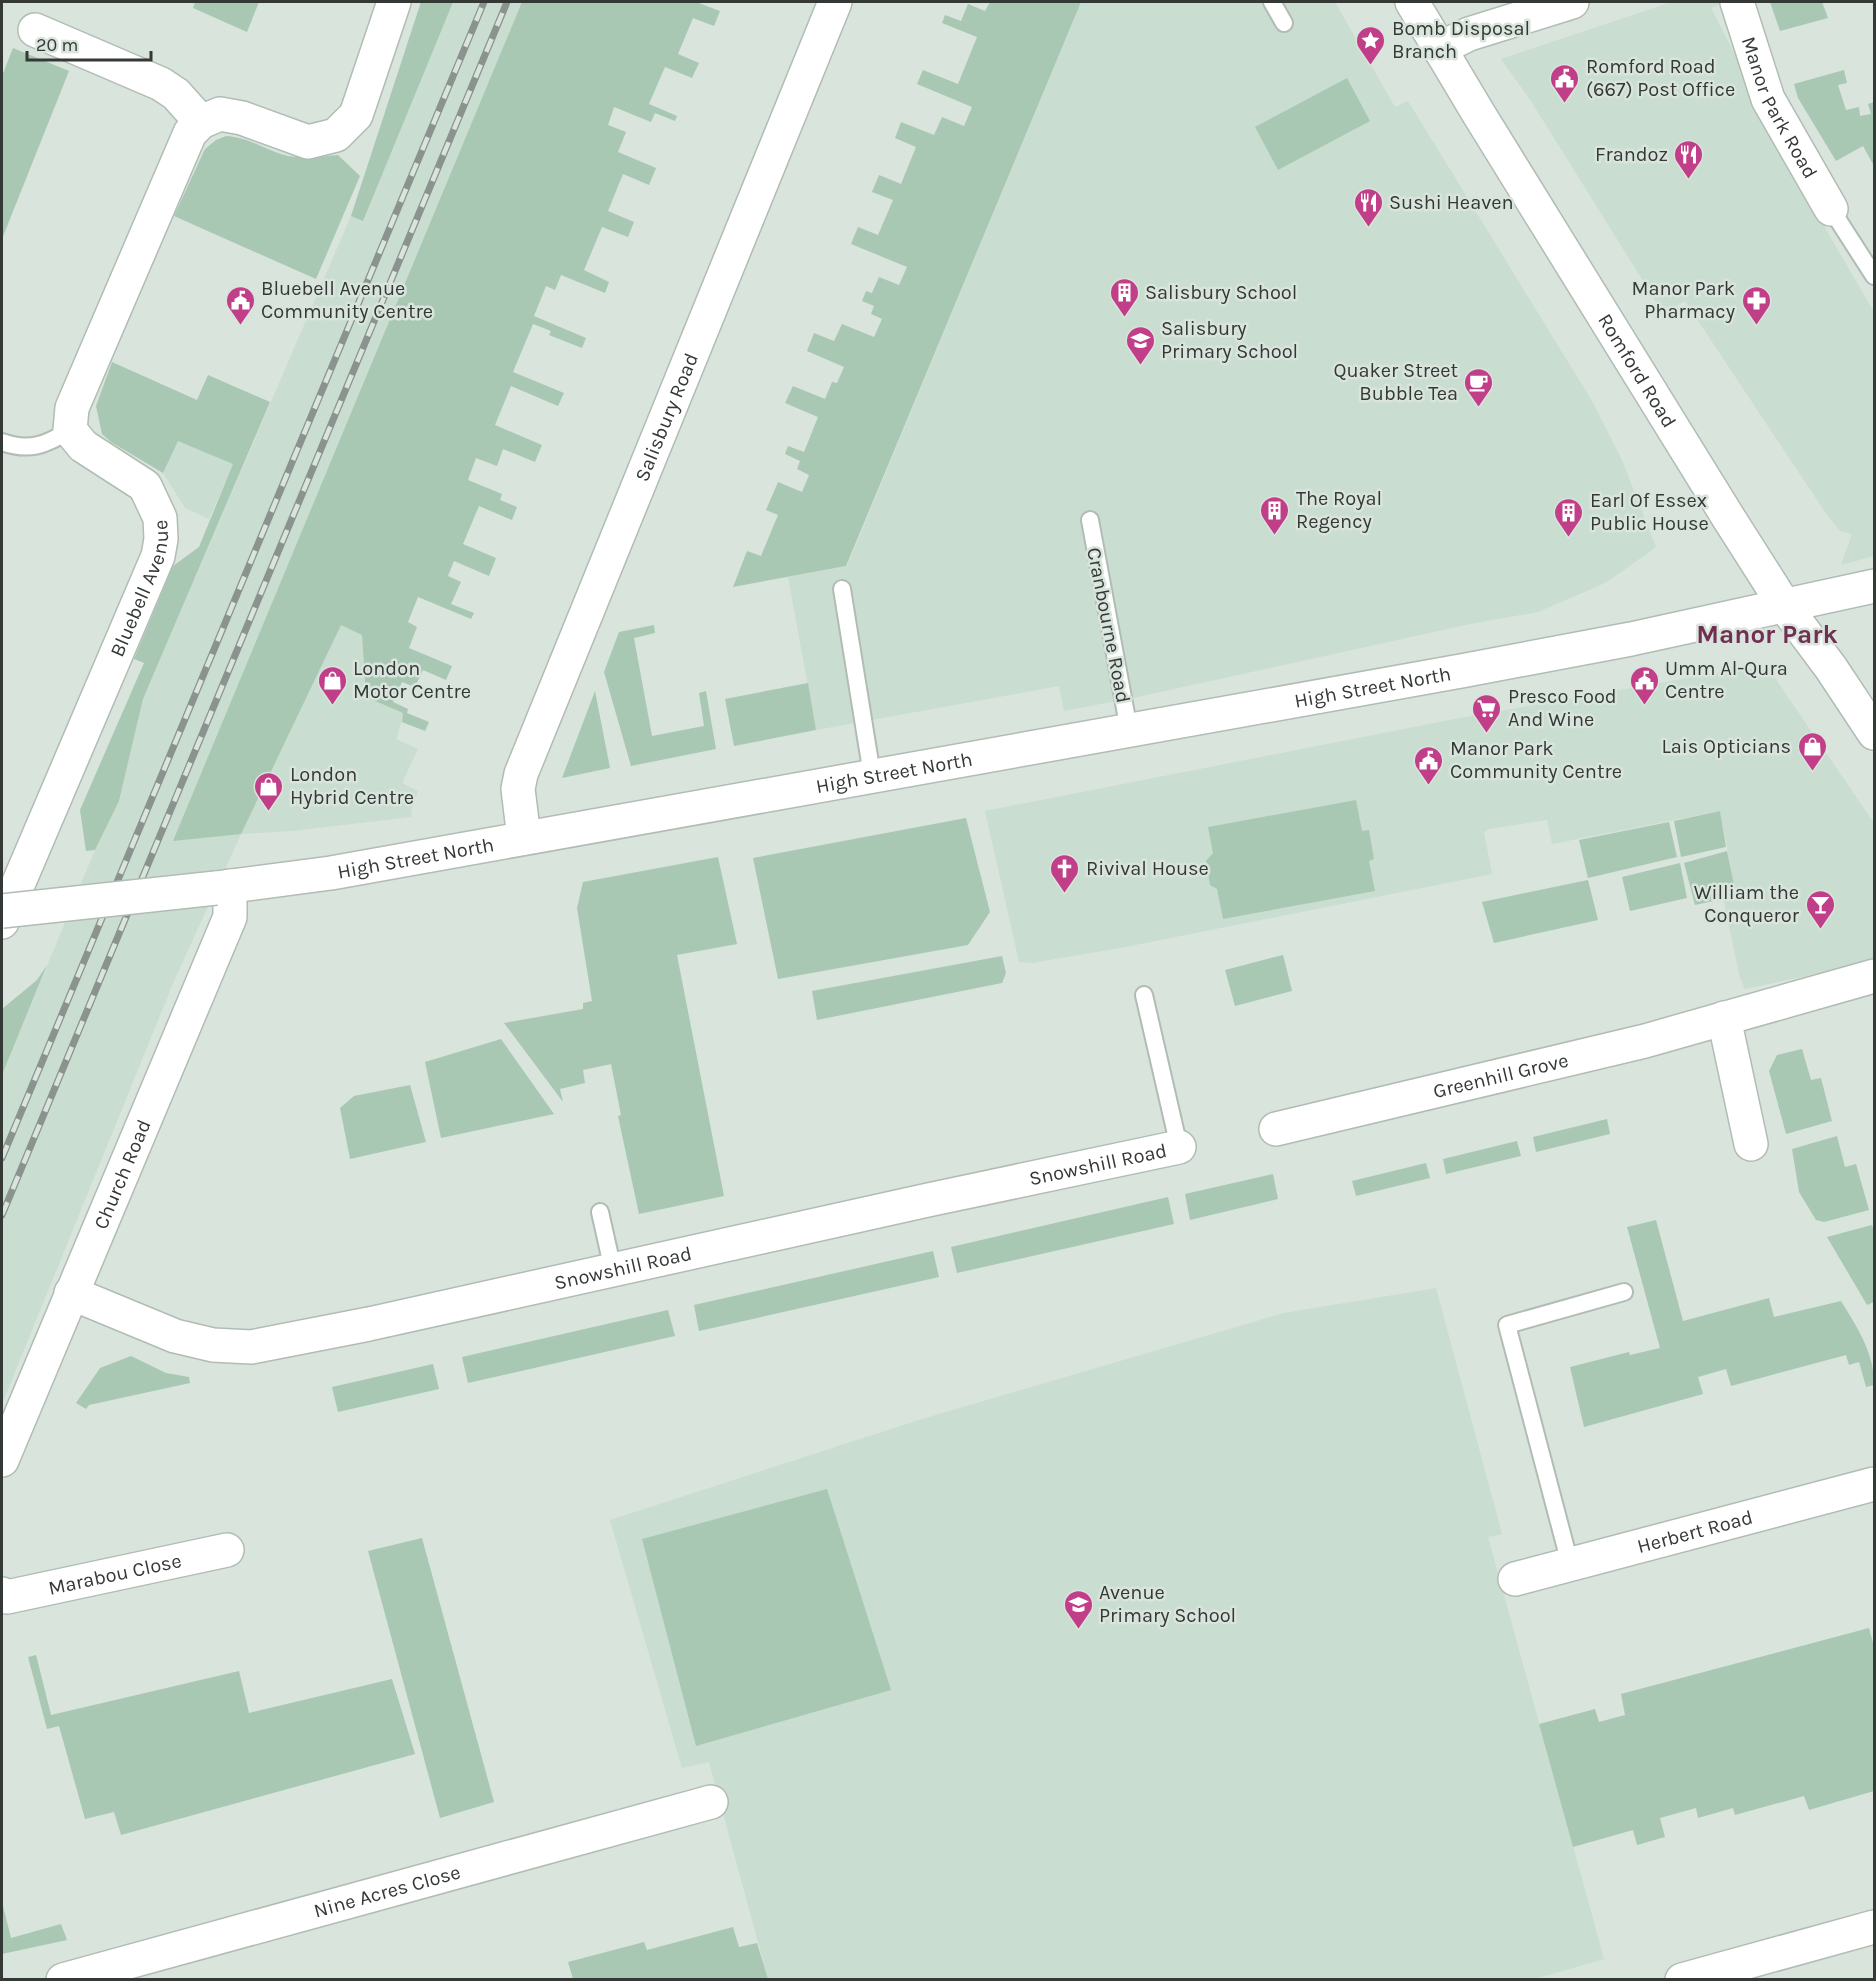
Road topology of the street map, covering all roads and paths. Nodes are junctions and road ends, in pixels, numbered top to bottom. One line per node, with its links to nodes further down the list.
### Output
1 (394, 2): 10 (street)
2 (835, 2): 22 (street, Salisbury Road)
3 (1272, 2): 7 (lane)
4 (1412, 2): 9 (street, Romford Road)
5 (1572, 2): 9 (street)
6 (1737, 2): 11 (street, Manor Park Road)
7 (1284, 23)
8 (35, 30): 10 (street)
9 (1439, 49): 18 (street, Romford Road)
10 (201, 122): 13 (street)
11 (1832, 209): 12 (lane)
12 (1875, 276)
13 (70, 429): 14 (lane); 25 (street, Bluebell Avenue)
14 (2, 442)
15 (1090, 520): 19 (lane, Cranbourne Road)
16 (1875, 586): 18 (street, High Street North)
17 (843, 589): 21 (lane)
18 (1784, 605): 19 (street, High Street North); 20 (street, Romford Road)
19 (1129, 730): 21 (street, High Street North)
20 (1875, 733)
21 (872, 775): 22 (street, High Street North)
22 (524, 838): 23 (street, High Street North)
23 (223, 887): 24 (street, High Street North, bridge); 35 (street, Church Road)
24 (2, 911)
25 (2, 922)
26 (1875, 976): 28 (street, Greenhill Grove)
27 (1144, 995): 31 (lane)
28 (1724, 1018): 29 (street, Greenhill Grove); 30 (street)
29 (1276, 1129)
30 (1751, 1144)
31 (1179, 1146): 33 (street, Snowshill Road)
32 (600, 1212): 33 (lane)
33 (613, 1270): 35 (street, Snowshill Road)
34 (1624, 1292): 39 (lane)
35 (71, 1293): 36 (street, Church Road)
36 (2, 1460)
37 (1875, 1484): 39 (street, Herbert Road)
38 (227, 1550): 41 (street, Marabou Close)
39 (1570, 1564): 40 (street, Herbert Road)
40 (1515, 1579)
41 (2, 1594)
42 (711, 1802): 44 (street, Nine Acres Close)
43 (1875, 1927): 45 (street)
44 (63, 1980)
45 (1682, 1980)

